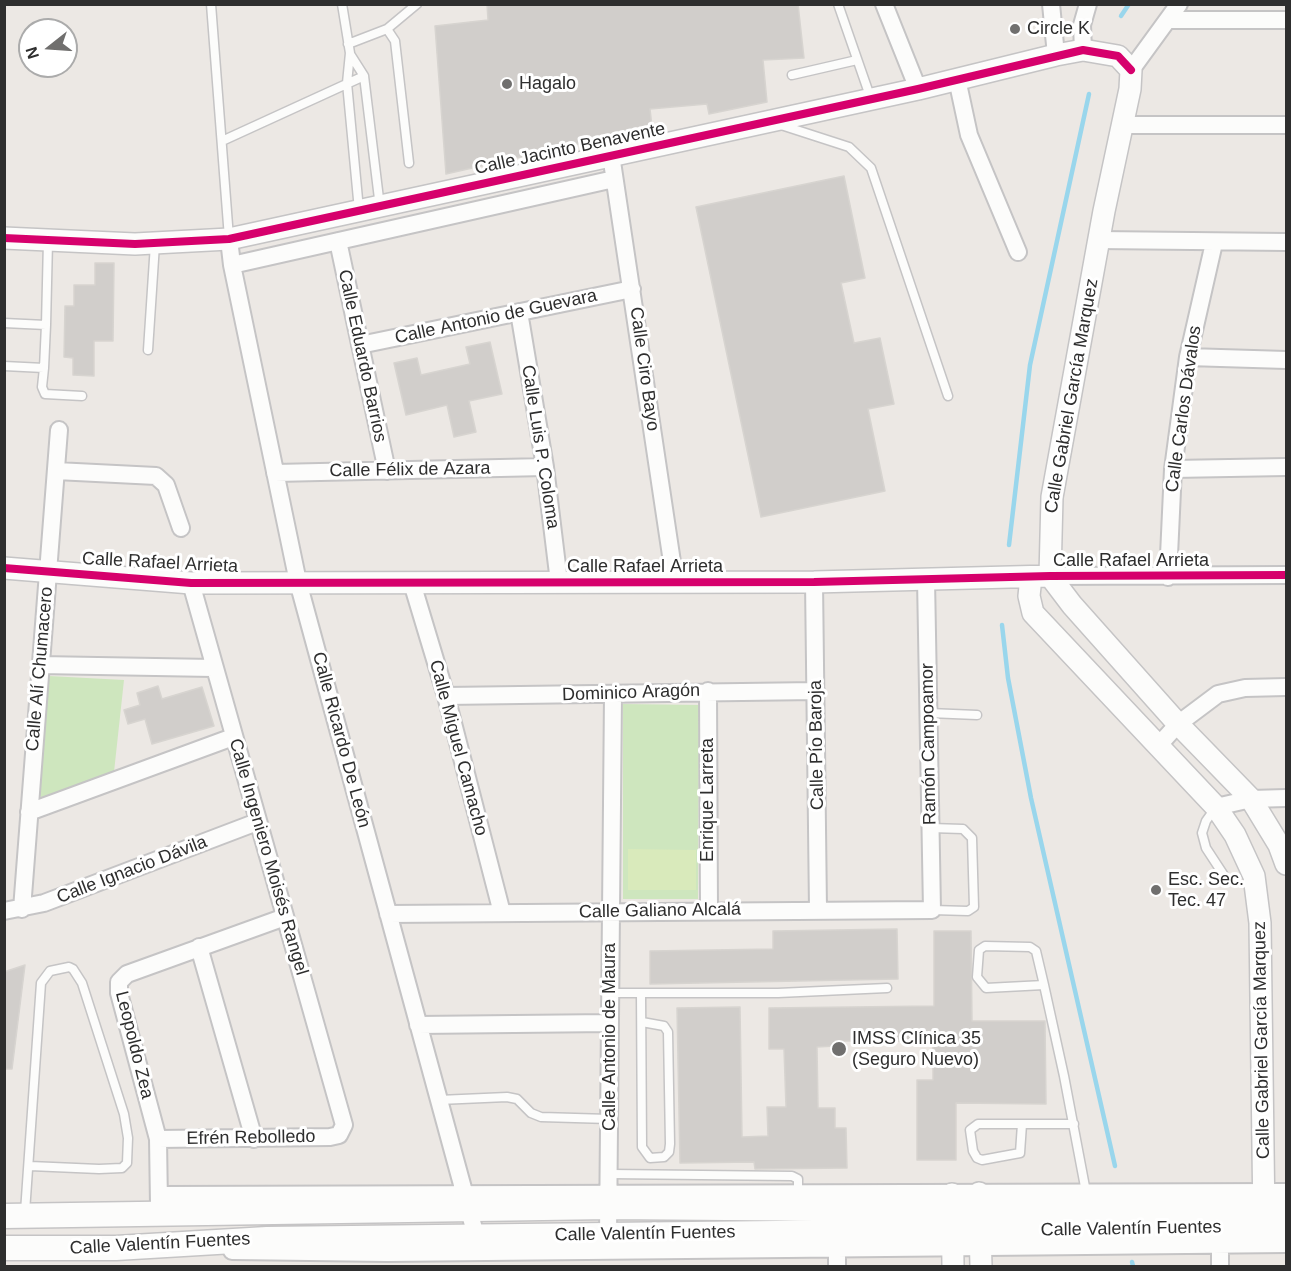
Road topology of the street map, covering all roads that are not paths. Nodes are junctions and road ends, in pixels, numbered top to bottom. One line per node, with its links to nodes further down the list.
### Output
1 (211, 4): 27 (lane)
2 (342, 4): 12 (lane)
3 (417, 4): 11 (lane)
4 (838, 4): 16 (lane)
5 (884, 4): 22 (street)
6 (1051, 4): 15 (street)
7 (1088, 4): 13 (street)
8 (1179, 4): 9 (street)
9 (1170, 20): 10 (street); 17 (street)
10 (1287, 20)
11 (387, 29): 12 (lane); 29 (lane)
12 (348, 44): 14 (lane)
13 (1083, 50): 15 (street, Calle Jacinto Benavente); 17 (street, Calle Jacinto Benavente)
14 (350, 53): 19 (lane); 21 (lane)
15 (1056, 55): 20 (street, Calle Jacinto Benavente)
16 (857, 60): 18 (lane); 23 (lane)
17 (1131, 70): 25 (street, Calle Gabriel García Marquez)
18 (792, 75)
19 (364, 76): 21 (lane); 31 (lane)
20 (957, 79): 22 (street, Calle Jacinto Benavente); 40 (street)
21 (347, 83): 27 (lane); 31 (lane)
22 (918, 89): 23 (street, Calle Jacinto Benavente)
23 (871, 99): 24 (street, Calle Jacinto Benavente)
24 (769, 121): 28 (street, Calle Jacinto Benavente); 53 (lane)
25 (1121, 125): 26 (street); 34 (street, Calle Gabriel García Marquez)
26 (1287, 125)
27 (222, 141): 33 (lane)
28 (611, 156): 30 (street, Calle Ciro Bayo); 31 (street, Calle Jacinto Benavente)
29 (408, 163)
30 (614, 179): 36 (street); 42 (street, Calle Ciro Bayo)
31 (370, 209): 33 (street, Calle Jacinto Benavente)
32 (4, 238): 35 (street, Calle Jacinto Benavente)
33 (229, 239): 39 (street, Calle Jacinto Benavente); 41 (street, Calle Ricardo De León)
34 (1098, 240): 38 (street); 65 (street, Calle Gabriel García Marquez)
35 (48, 241): 39 (street, Calle Jacinto Benavente); 45 (lane)
36 (338, 241): 41 (street); 46 (street, Calle Eduardo Barrios)
37 (1287, 242): 38 (street)
38 (1214, 243): 48 (street, Calle Carlos Dávalos)
39 (155, 244): 47 (lane)
40 (1018, 252)
41 (232, 265): 60 (street, Calle Ricardo De León)
42 (632, 289): 43 (street, Calle Antonio de Guevara); 70 (street, Calle Ciro Bayo)
43 (519, 312): 46 (street, Calle Antonio de Guevara); 55 (street, Calle Luis P. Coloma)
44 (4, 323): 45 (lane)
45 (46, 325): 51 (lane)
46 (360, 345): 59 (street, Calle Eduardo Barrios)
47 (147, 350)
48 (1188, 357): 49 (street); 57 (street, Calle Carlos Dávalos)
49 (1287, 360)
50 (4, 366): 51 (lane)
51 (44, 368): 52 (lane)
52 (82, 396)
53 (948, 396)
54 (59, 430): 58 (street, Calle Alí Chumacero)
55 (545, 467): 59 (street, Calle Félix de Azara); 69 (street, Calle Luis P. Coloma)
56 (1287, 468): 57 (street)
57 (1173, 469): 66 (street, Calle Carlos Dávalos)
58 (56, 471): 61 (street); 63 (street, Calle Alí Chumacero)
59 (387, 471): 60 (street, Calle Félix de Azara)
60 (275, 473): 68 (street, Calle Ricardo De León)
61 (181, 528)
62 (4, 568): 63 (street, Calle Rafael Arrieta)
63 (48, 572): 72 (street, Calle Rafael Arrieta); 74 (street, Calle Alí Chumacero)
64 (1287, 575): 66 (street, Calle Rafael Arrieta)
65 (1040, 577): 66 (street, Calle Rafael Arrieta); 67 (street, Calle Rafael Arrieta); 83 (street); 85 (street, Calle Gabriel García Marquez)
66 (1168, 577)
67 (926, 579): 71 (street, Calle Rafael Arrieta); 81 (street, Ramón Campoamor)
68 (298, 582): 72 (street, Calle Rafael Arrieta); 73 (street, Calle Rafael Arrieta); 101 (street, Calle Ricardo De León)
69 (560, 582): 70 (street, Calle Rafael Arrieta); 73 (street, Calle Rafael Arrieta)
70 (675, 582): 71 (street, Calle Rafael Arrieta)
71 (814, 582): 78 (street, Calle Pío Baroja)
72 (191, 583): 75 (street, Calle Ingeniero Moisés Rangel)
73 (412, 583): 80 (street, Calle Miguel Camacho)
74 (40, 665): 75 (street); 89 (street, Calle Alí Chumacero)
75 (213, 668): 84 (street, Calle Ingeniero Moisés Rangel)
76 (1287, 687): 83 (street)
77 (708, 691): 78 (street, Dominico Aragón); 79 (street, Dominico Aragón); 96 (street, Enrique Larreta)
78 (816, 691): 95 (street, Calle Pío Baroja)
79 (613, 695): 80 (street, Dominico Aragón); 99 (street, Calle Antonio de Maura)
80 (446, 696): 100 (street, Calle Miguel Camacho)
81 (929, 713): 82 (lane); 91 (street, Ramón Campoamor)
82 (977, 715)
83 (1178, 724): 85 (street); 87 (street)
84 (233, 737): 89 (street); 90 (street, Calle Ingeniero Moisés Rangel)
85 (1158, 746): 88 (street, Calle Gabriel García Marquez)
86 (1287, 798): 87 (street)
87 (1251, 799): 88 (street); 92 (street)
88 (1216, 807): 93 (lane); 127 (street, Calle Gabriel García Marquez)
89 (29, 812): 94 (street, Calle Alí Chumacero)
90 (258, 822): 94 (street, Calle Ignacio Dávila); 102 (street, Calle Ingeniero Moisés Rangel)
91 (931, 828): 97 (street, Ramón Campoamor); 97 (lane)
92 (1287, 864)
93 (1225, 877)
94 (22, 909): 98 (street, Calle Ignacio Dávila)
95 (818, 909): 96 (street, Calle Galiano Alcalá); 97 (street, Calle Galiano Alcalá)
96 (709, 910): 99 (street, Calle Galiano Alcalá)
97 (932, 910)
98 (4, 911)
99 (611, 912): 100 (street, Calle Galiano Alcalá); 106 (street, Calle Antonio de Maura)
100 (502, 913): 101 (street, Calle Galiano Alcalá)
101 (388, 914): 110 (street, Calle Ricardo De León)
102 (285, 917): 103 (street, Leopoldo Zea); 115 (street, Calle Ingeniero Moisés Rangel)
103 (199, 947): 116 (street, Leopoldo Zea); 117 (street)
104 (1044, 985): 104 (lane); 114 (lane)
105 (887, 988): 107 (lane)
106 (610, 993): 107 (lane); 109 (street, Calle Antonio de Maura)
107 (641, 993): 108 (lane)
108 (642, 1022): 108 (lane)
109 (610, 1023): 110 (street); 112 (street, Calle Antonio de Maura)
110 (418, 1025): 111 (street, Calle Ricardo De León)
111 (439, 1100): 112 (lane); 123 (street, Calle Ricardo De León)
112 (609, 1119): 119 (street, Calle Antonio de Maura)
113 (1022, 1124): 113 (lane); 114 (lane)
114 (1074, 1124): 126 (lane)
115 (342, 1132): 117 (street, Efrén Rebolledo)
116 (158, 1139): 117 (street, Efrén Rebolledo); 124 (street, Leopoldo Zea)
117 (254, 1139)
118 (30, 1166): 118 (lane); 129 (lane)
119 (610, 1174): 121 (street, Calle Antonio de Maura); 125 (lane)
120 (1287, 1192): 127 (street)
121 (610, 1200): 123 (main road, Calle Valentín Fuentes); 125 (main road, Calle Valentín Fuentes); 135 (street, Calle Antonio de Maura)
122 (389, 1202): 123 (main road, Calle Valentín Fuentes); 124 (main road, Calle Valentín Fuentes); 143 (street)
123 (467, 1203): 136 (street, Calle Ricardo De León)
124 (159, 1205): 128 (main road, Calle Valentín Fuentes)
125 (798, 1211): 132 (main road, Calle Valentín Fuentes); 132 (street); 134 (main road, Calle Valentín Fuentes)
126 (1093, 1212): 130 (main road, Calle Valentín Fuentes); 130 (street); 133 (main road, Calle Valentín Fuentes); 133 (street)
127 (1273, 1212): 131 (main road, Calle Valentín Fuentes)
128 (53, 1215): 129 (main road, Calle Valentín Fuentes); 140 (main road)
129 (14, 1216)
130 (1138, 1217): 131 (main road, Calle Valentín Fuentes); 131 (street)
131 (1220, 1218): 138 (street); 147 (street)
132 (952, 1219): 133 (main road, Calle Valentín Fuentes); 133 (street); 141 (street); 146 (street)
133 (980, 1229)
134 (713, 1233): 135 (main road, Calle Valentín Fuentes); 142 (main road)
135 (608, 1235): 136 (main road, Calle Valentín Fuentes)
136 (476, 1236): 143 (main road, Calle Valentín Fuentes)
137 (203, 1243): 140 (main road, Calle Valentín Fuentes); 143 (main road, Calle Valentín Fuentes); 144 (street)
138 (1287, 1244)
139 (4, 1248): 140 (main road, Calle Valentín Fuentes)
140 (55, 1248)
141 (837, 1248): 142 (street); 145 (street)
142 (742, 1249): 143 (street)
143 (387, 1252): 144 (street)
144 (272, 1259)
145 (837, 1266)
146 (953, 1266)
147 (1220, 1266)

